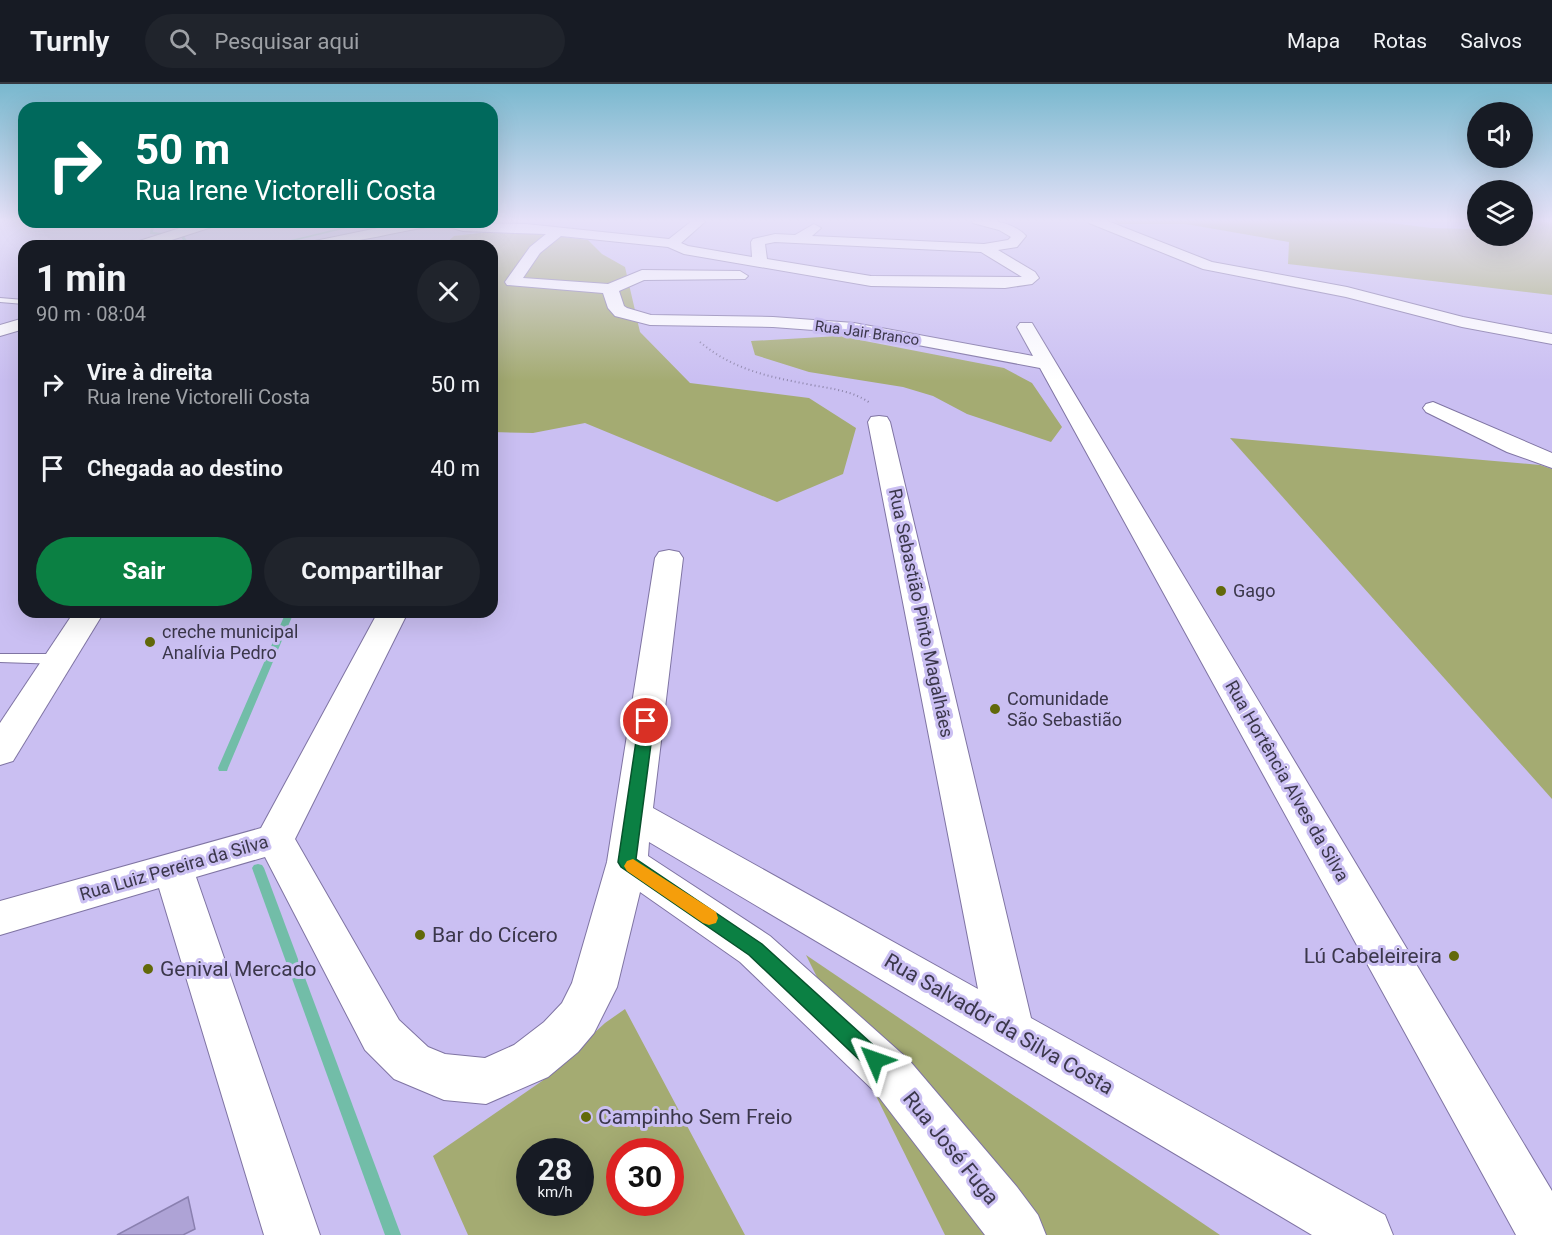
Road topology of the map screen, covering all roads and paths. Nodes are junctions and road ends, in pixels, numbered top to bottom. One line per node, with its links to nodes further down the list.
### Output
1 (517, 274): 6 (street)
2 (825, 274): 5 (street)
3 (1028, 274): 5 (street)
4 (1249, 274): 13 (street)
5 (843, 277): 6 (street)
6 (610, 289): 9 (street, Rua Jair Branco)
7 (0, 300): 8 (lane)
8 (18, 302)
9 (686, 322): 14 (street, Rua Jair Branco); 16 (path)
10 (18, 325): 12 (street)
11 (1026, 327): 14 (street, Rua Hortência Alves da Silva)
12 (0, 331)
13 (1552, 339)
14 (1047, 364): 33 (street, Rua Hortência Alves da Silva)
15 (1433, 408): 17 (street)
16 (879, 422): 29 (street, Rua Sebastião Pinto Magalhães)
17 (1552, 461)
18 (669, 558): 24 (street)
19 (85, 618): 22 (street)
20 (390, 618): 25 (street, Rua Luiz Pereira da Silva)
21 (0, 658): 22 (lane)
22 (60, 659): 23 (street)
23 (0, 752)
24 (633, 814): 26 (street); 29 (street, Rua Salvador da Silva Costa)
25 (275, 839): 26 (street); 27 (street, Rua Luiz Pereira da Silva)
26 (627, 862): 31 (street, Rua José Fuga)
27 (173, 869): 28 (street, Rua Luiz Pereira da Silva); 30 (street)
28 (0, 918)
29 (1010, 1031): 32 (street, Rua Salvador da Silva Costa)
30 (292, 1235)
31 (1018, 1235)
32 (1365, 1235)
33 (1547, 1235)

